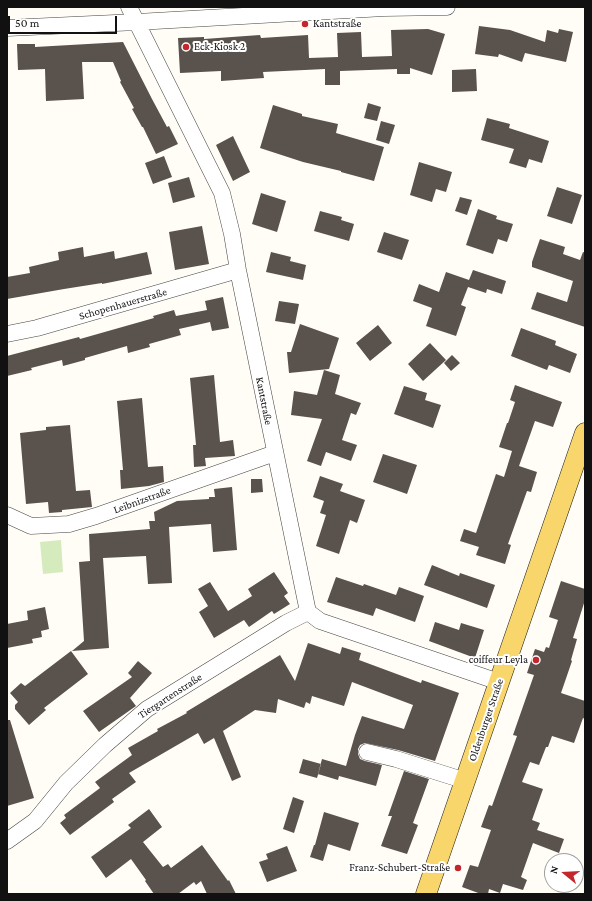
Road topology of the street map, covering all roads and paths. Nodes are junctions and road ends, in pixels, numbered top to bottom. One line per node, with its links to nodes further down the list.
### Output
1 (129, 7): 4 (street, Kantstraße)
2 (447, 7): 3 (street)
3 (332, 9): 4 (street)
4 (137, 22): 5 (street); 6 (street, Kantstraße)
5 (7, 28)
6 (238, 270): 7 (street, Schopenhauerstraße); 9 (street, Kantstraße)
7 (7, 334)
8 (585, 433): 12 (main road, Oldenburger Straße)
9 (274, 453): 10 (street, Leibnizstraße); 11 (street, Kantstraße)
10 (7, 515)
11 (308, 612): 12 (street); 15 (street, Tiergartenstraße)
12 (499, 682): 14 (main road, Oldenburger Straße)
13 (367, 752): 14 (street)
14 (466, 781): 16 (main road, Oldenburger Straße)
15 (7, 840)
16 (426, 894)

